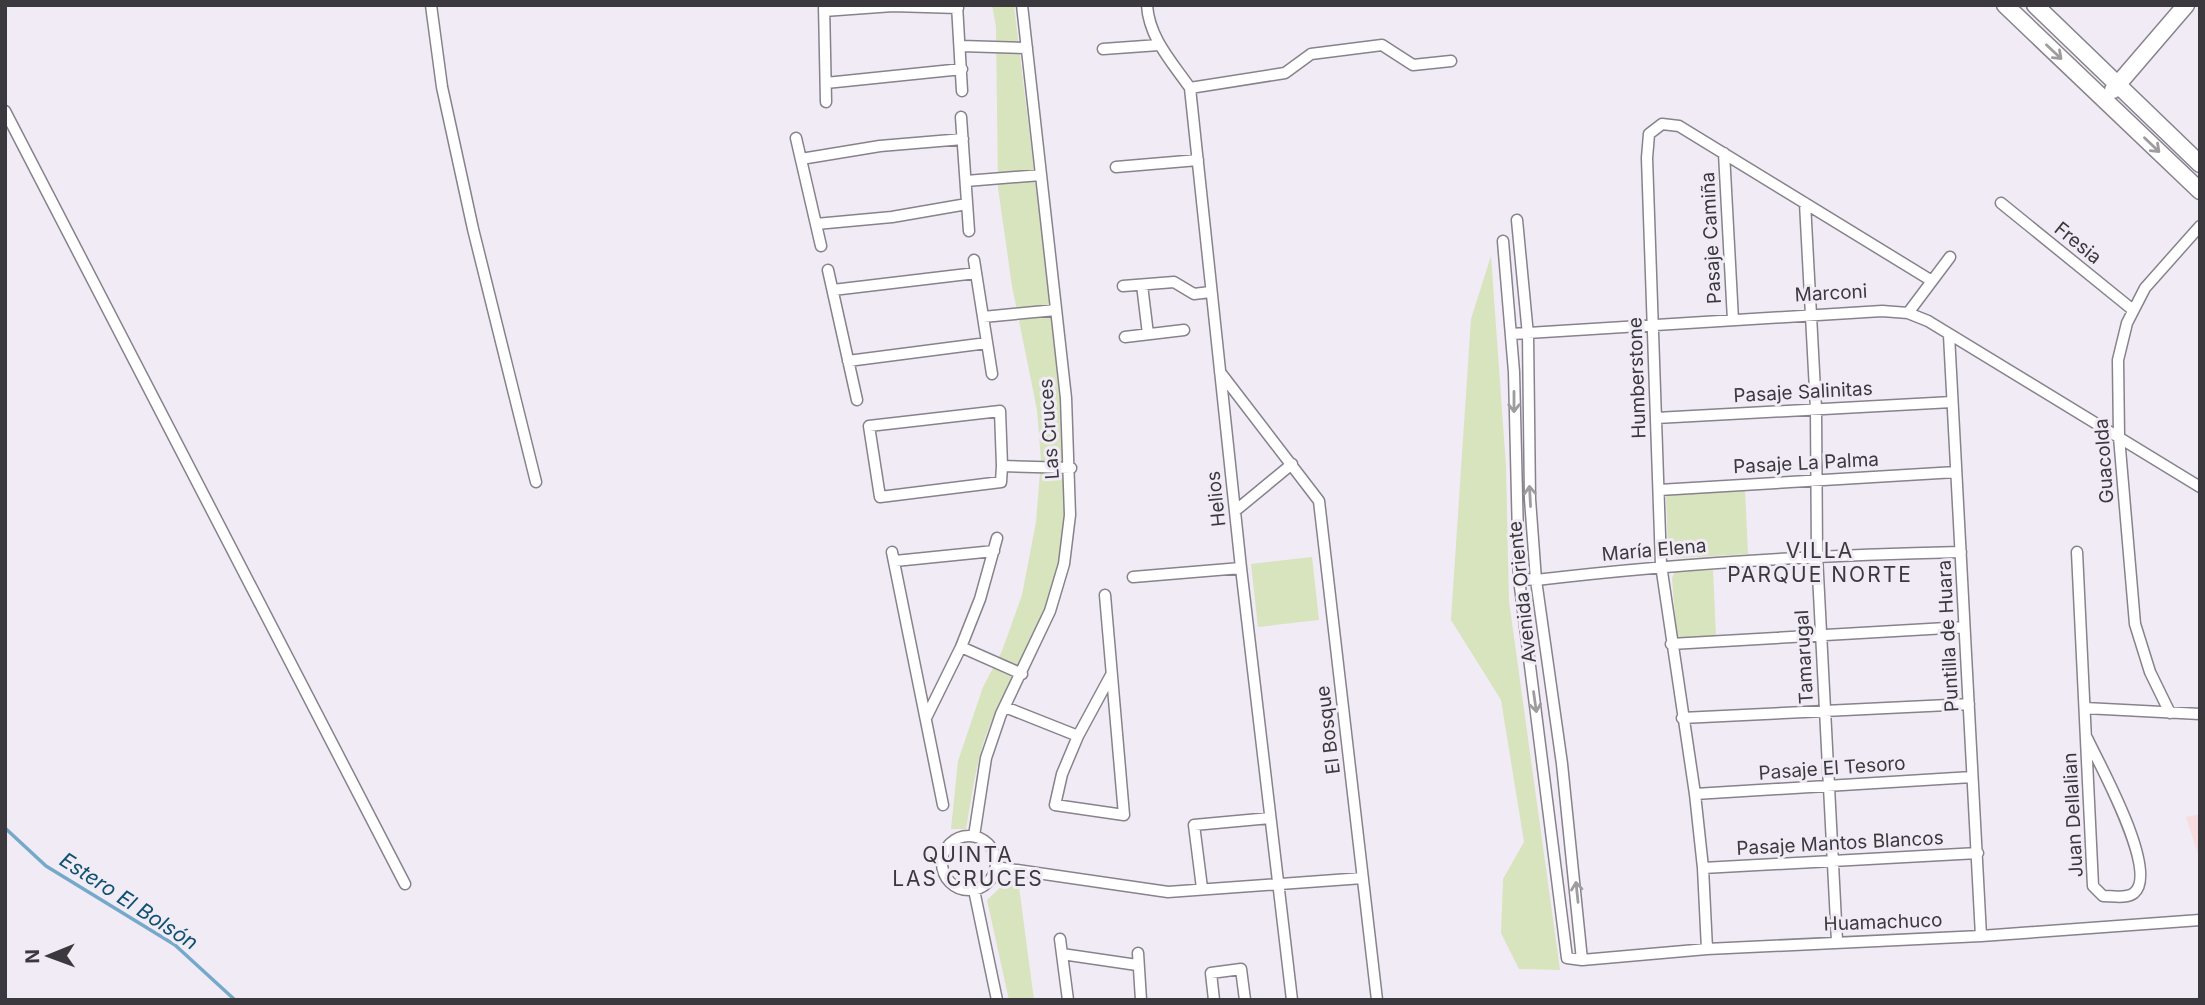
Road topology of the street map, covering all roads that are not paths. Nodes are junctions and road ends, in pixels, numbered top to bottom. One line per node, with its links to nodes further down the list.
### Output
1 (431, 5): 78 (street)
2 (1022, 5): 11 (street, Las Cruces)
3 (1147, 5): 9 (street, Helios)
4 (2005, 5): 19 (main road, one-way to 19)
5 (2035, 5): 16 (main road)
6 (2186, 5): 16 (main road)
7 (957, 7): 8 (street); 10 (street)
8 (824, 8): 15 (street)
9 (1159, 45): 12 (street); 17 (street, Helios)
10 (961, 46): 11 (street); 14 (street)
11 (1027, 48): 30 (street, Las Cruces)
12 (1103, 49)
13 (1451, 61): 17 (street)
14 (962, 69): 15 (street); 18 (street)
15 (826, 83): 20 (street)
16 (2118, 84): 19 (main road); 28 (main road)
17 (1190, 88): 27 (street, Helios)
18 (962, 91)
19 (2104, 100): 32 (main road, one-way to 32)
20 (826, 102)
21 (5, 111): 121 (street)
22 (961, 117): 24 (street)
23 (796, 138): 26 (street)
24 (963, 139): 26 (street); 31 (street)
25 (1724, 153): 35 (street, Humberstone); 56 (street, Pasaje Camiña); 57 (street, Humberstone)
26 (801, 159): 37 (street)
27 (1198, 160): 29 (street); 50 (street, Helios)
28 (2200, 164)
29 (1116, 167)
30 (1041, 175): 31 (street); 51 (street, Las Cruces)
31 (965, 181): 34 (street)
32 (2200, 191)
33 (2001, 203): 52 (street, Fresia)
34 (967, 204): 37 (street); 39 (street)
35 (1805, 204): 46 (street, Humberstone); 54 (street, Tamarugal)
36 (1517, 220): 61 (street, Avenida Oriente)
37 (816, 224): 41 (street)
38 (2200, 226): 52 (street, Guacolda)
39 (969, 231)
40 (1503, 241): 60 (street, Avenida Oriente)
41 (821, 246)
42 (1950, 257): 46 (street)
43 (974, 260): 45 (street)
44 (828, 270): 49 (street)
45 (976, 273): 49 (street); 55 (street)
46 (1932, 281): 53 (street)
47 (1142, 285): 48 (street); 50 (street); 59 (street)
48 (1123, 286)
49 (833, 290): 65 (street)
50 (1210, 292): 66 (street, Helios)
51 (1056, 310): 55 (street); 75 (street, Las Cruces)
52 (2133, 310): 72 (street, Guacolda)
53 (1908, 313): 54 (street, Marconi); 62 (street, Marconi)
54 (1811, 315): 56 (street, Marconi); 70 (street, Tamarugal)
55 (983, 317): 64 (street)
56 (1733, 320): 57 (street, Marconi)
57 (1652, 325): 61 (street, Marconi); 71 (street, Humberstone)
58 (1184, 330): 59 (street)
59 (1148, 334): 63 (street)
60 (1512, 334): 61 (street, Marconi); 90 (street, Avenida Oriente, one-way to 90)
61 (1528, 335): 91 (street, Avenida Oriente, one-way to 61)
62 (1950, 335): 69 (street, Puntilla de Huara); 72 (street, Marconi)
63 (1125, 337)
64 (987, 343): 65 (street); 67 (street)
65 (848, 361): 68 (street)
66 (1219, 372): 73 (street, El Bosque); 81 (street, Helios)
67 (992, 374)
68 (857, 400)
69 (1952, 402): 70 (street, Pasaje Salinitas); 76 (street, Puntilla de Huara)
70 (1816, 409): 71 (street, Pasaje Salinitas); 77 (street, Tamarugal)
71 (1656, 418): 80 (street, Humberstone)
72 (2119, 437): 79 (street, Marconi); 103 (street, Guacolda)
73 (1292, 464): 81 (street); 119 (street, El Bosque)
74 (1002, 466): 74 (street); 75 (street)
75 (1071, 468): 97 (street, Las Cruces)
76 (1956, 472): 77 (street, Pasaje La Palma); 84 (street, Puntilla de Huara)
77 (1818, 480): 80 (street, Pasaje La Palma); 86 (street, Tamarugal)
78 (536, 482)
79 (2200, 487)
80 (1658, 489): 87 (street, Humberstone)
81 (1235, 511): 88 (street, Helios)
82 (997, 538): 83 (street)
83 (993, 551): 96 (street); 105 (street)
84 (1961, 552): 86 (street, María Elena); 93 (street, Puntilla de Huara)
85 (2077, 552): 101 (street, Juan Dellalian)
86 (1817, 555): 87 (street, María Elena); 94 (street, Tamarugal)
87 (1661, 565): 91 (street, María Elena); 95 (street, Humberstone)
88 (1241, 568): 89 (street); 113 (street, Helios)
89 (1133, 577)
90 (1519, 579): 91 (street, María Elena); 131 (street, Avenida Oriente, one-way to 131)
91 (1536, 580): 132 (street, Avenida Oriente, one-way to 91)
92 (1105, 595): 98 (street)
93 (1965, 627): 94 (street); 99 (street, Puntilla de Huara)
94 (1821, 634): 95 (street); 102 (street, Tamarugal)
95 (1671, 644): 106 (street, Humberstone)
96 (961, 647): 97 (street); 105 (street)
97 (1022, 674): 100 (street, Las Cruces)
98 (1112, 674): 107 (street); 107 (street)
99 (1969, 704): 102 (street); 109 (street, Puntilla de Huara)
100 (1005, 707): 107 (street); 114 (street, Las Cruces)
101 (2085, 708): 103 (street); 108 (street, Juan Dellalian)
102 (1825, 710): 106 (street); 110 (street, Tamarugal)
103 (2170, 713): 104 (street)
104 (2200, 714)
105 (926, 719): 112 (street)
106 (1682, 719): 111 (street, Humberstone)
107 (1078, 736)
108 (2087, 738): 108 (street, Juan Dellalian)
109 (1972, 777): 110 (street, Pasaje El Tesoro); 115 (street, Puntilla de Huara)
110 (1829, 787): 111 (street, Pasaje El Tesoro); 116 (street, Tamarugal)
111 (1695, 794): 118 (street, Humberstone)
112 (943, 805)
113 (1270, 818): 120 (street, Helios); 122 (street)
114 (974, 836): 117 (street); 123 (street)
115 (1978, 853): 116 (street, Pasaje Mantos Blancos); 125 (street, Puntilla de Huara)
116 (1832, 860): 118 (street, Pasaje Mantos Blancos); 127 (street, Tamarugal)
117 (996, 867): 122 (street); 123 (street)
118 (1703, 869): 128 (street, Humberstone)
119 (1363, 878): 120 (street); 140 (street, El Bosque)
120 (1278, 883): 122 (street); 139 (street, Helios)
121 (405, 884)
122 (1202, 888)
123 (974, 890): 134 (street)
124 (2200, 920): 125 (street, Huamachuco)
125 (1980, 936): 127 (street, Huamachuco)
126 (1060, 939): 130 (street)
127 (1837, 941): 128 (street, Huamachuco)
128 (1707, 948): 132 (street, Huamachuco)
129 (1138, 953): 133 (street)
130 (1062, 954): 133 (street); 135 (street)
131 (1567, 958): 132 (street, Huamachuco)
132 (1582, 960)
133 (1137, 965): 136 (street)
134 (997, 1000)
135 (1068, 1000)
136 (1141, 1000)
137 (1214, 1000): 138 (street)
138 (1245, 1000)
139 (1292, 1000)
140 (1377, 1000)

